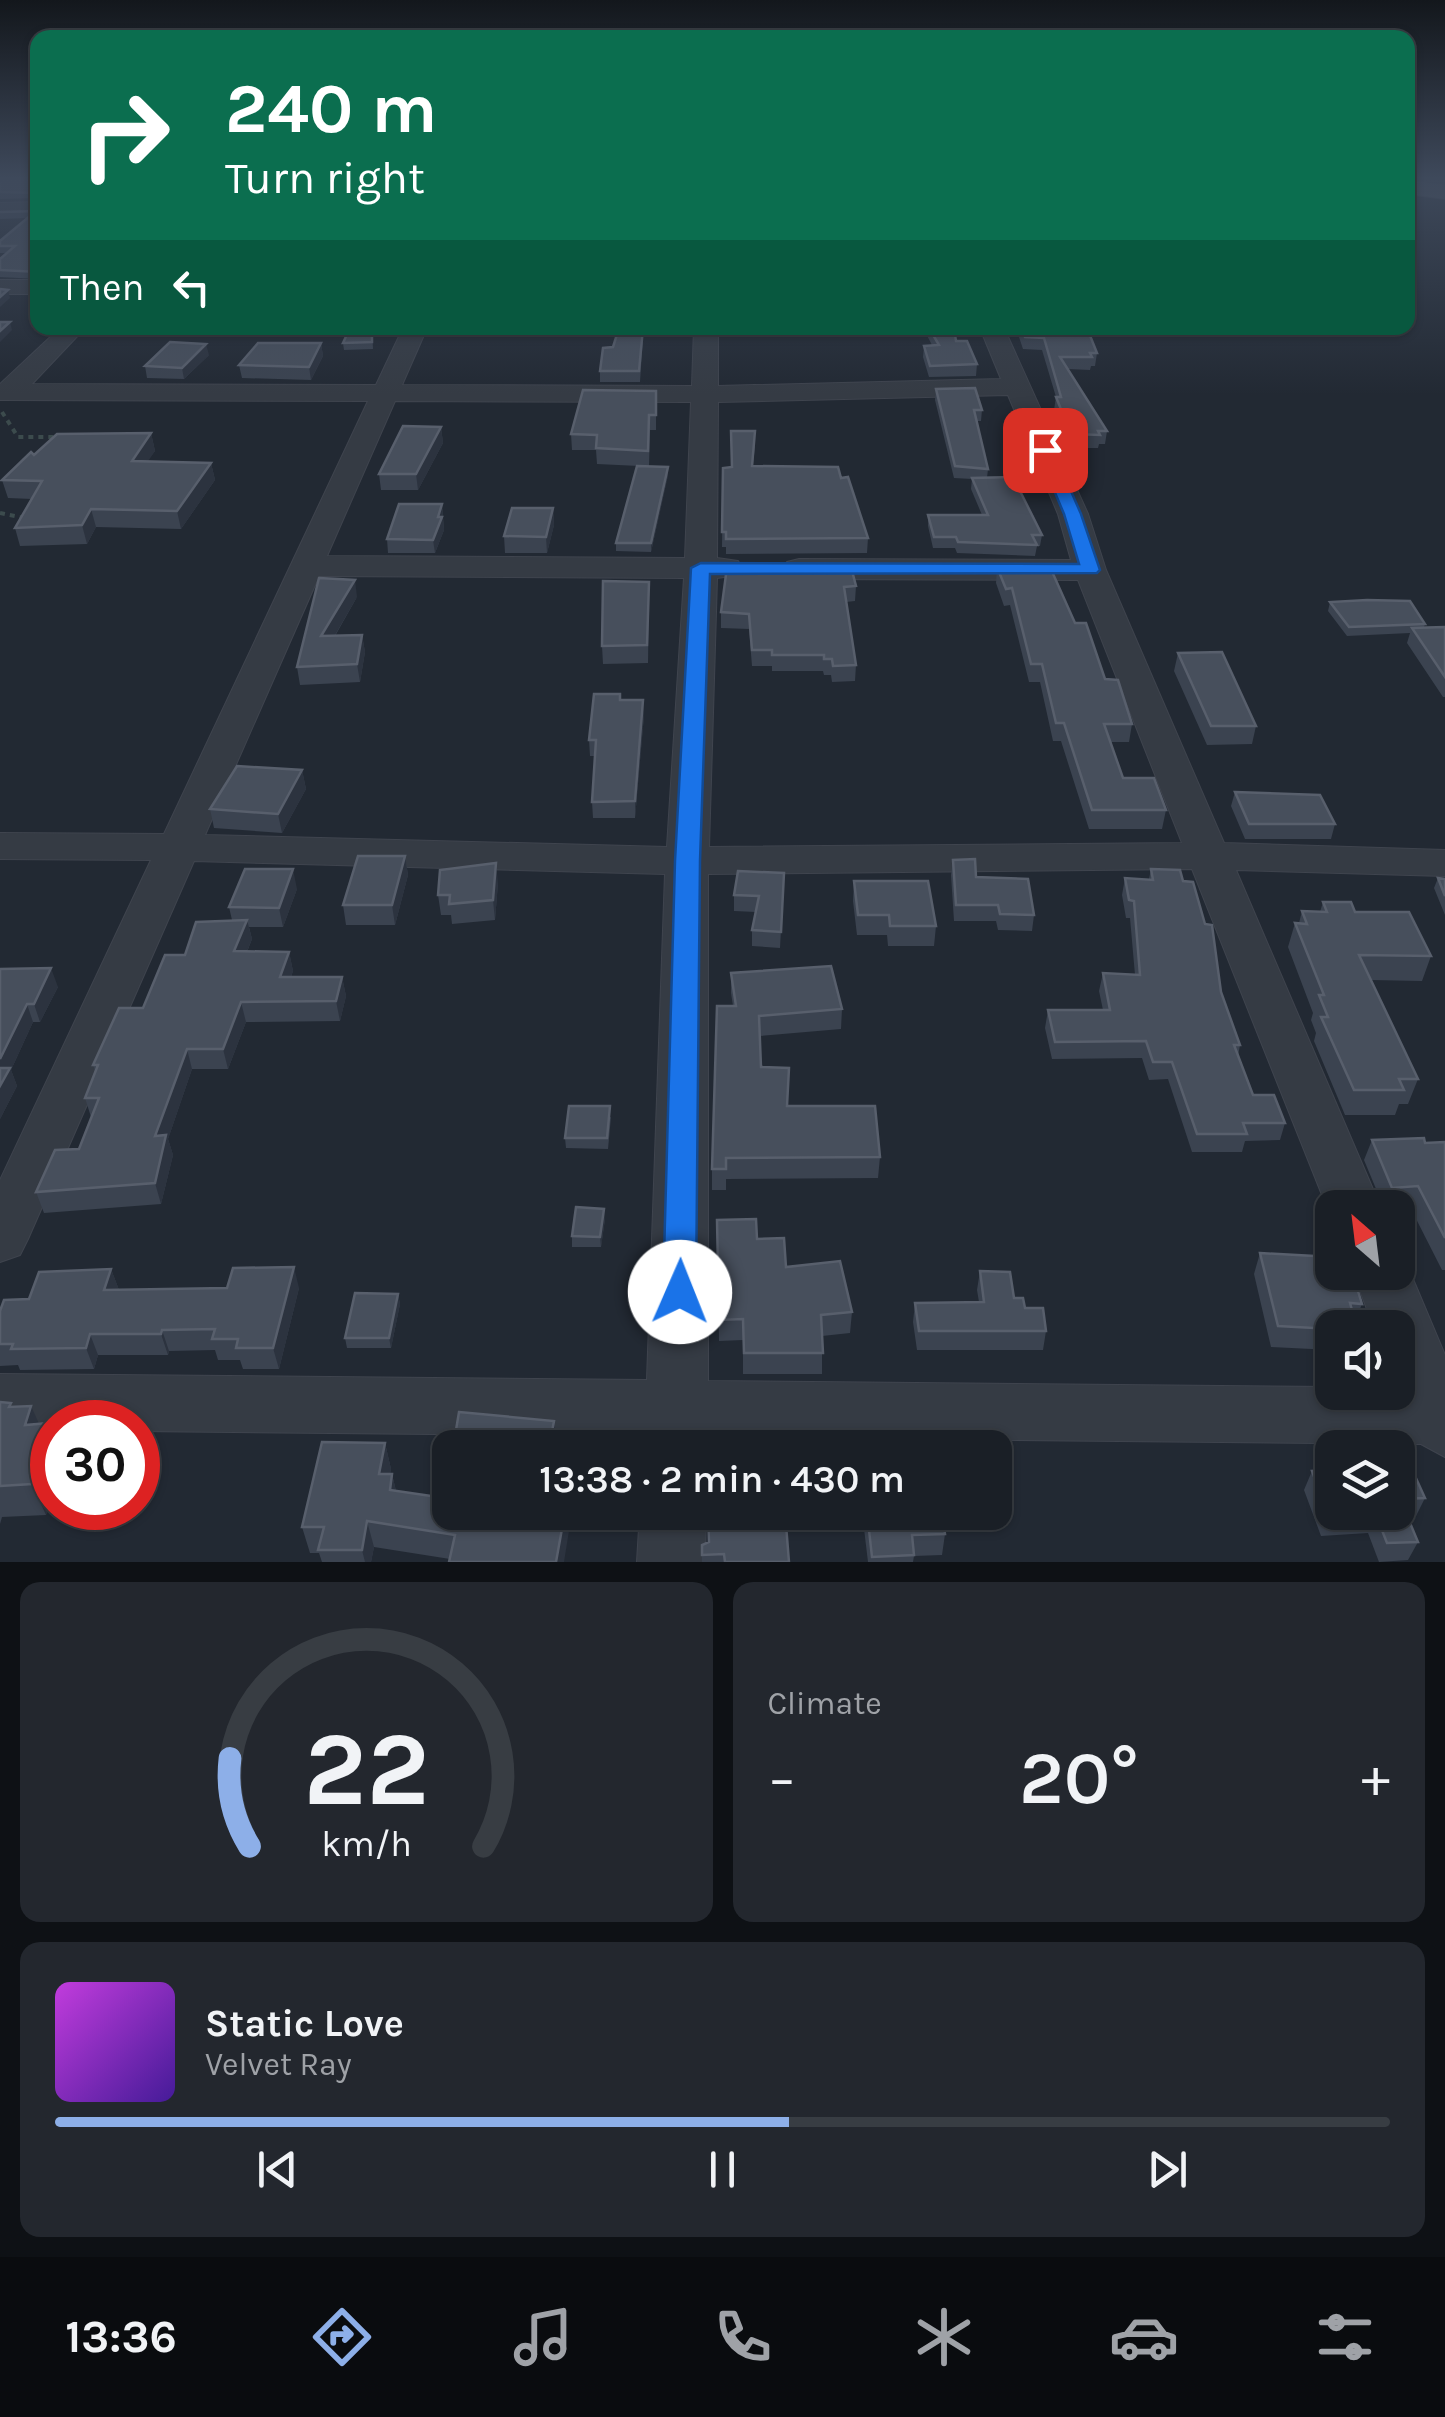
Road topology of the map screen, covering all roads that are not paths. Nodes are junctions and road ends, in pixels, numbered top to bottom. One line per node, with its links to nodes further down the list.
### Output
1 (0, 287): 2 (street)
2 (30, 287)
3 (66, 335): 10 (street)
4 (412, 335): 8 (street)
5 (706, 335): 9 (street)
6 (995, 335): 7 (street)
7 (1018, 387): 9 (street); 13 (street)
8 (388, 392): 9 (street); 10 (street); 11 (street)
9 (705, 394): 12 (street)
10 (3, 398)
11 (305, 566): 12 (street); 15 (street)
12 (701, 568): 13 (street); 17 (street)
13 (1090, 570): 16 (street)
14 (0, 846): 15 (street)
15 (175, 847): 17 (street); 20 (street)
16 (1208, 856): 17 (street); 18 (street); 19 (street)
17 (688, 861): 24 (street)
18 (1445, 862)
19 (1347, 1190)
20 (0, 1239)
21 (1388, 1290): 23 (street)
22 (0, 1402): 24 (street)
23 (1443, 1420): 24 (street)
24 (677, 1429)
25 (672, 1530): 26 (street)
26 (671, 1562)

